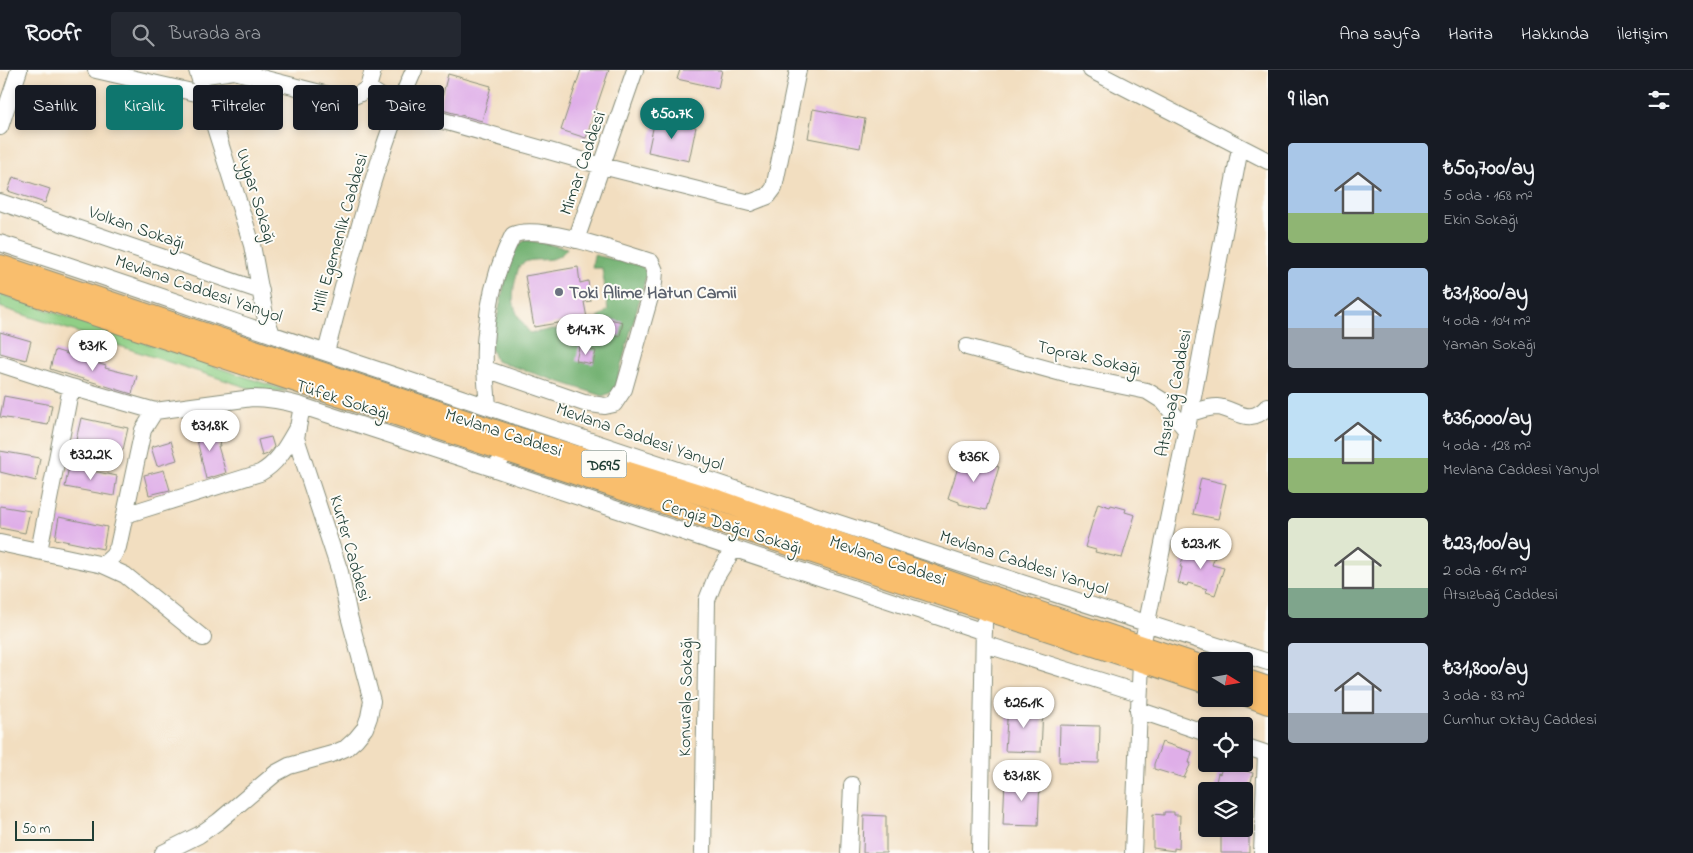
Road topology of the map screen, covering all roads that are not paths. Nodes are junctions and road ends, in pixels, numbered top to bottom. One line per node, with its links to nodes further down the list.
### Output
1 (19, 70): 16 (street)
2 (96, 70): 14 (street)
3 (373, 70): 11 (street)
4 (414, 70): 12 (street, Milli Egemenlik Caddesi)
5 (635, 70): 21 (street, Mimar Caddesi)
6 (798, 70): 21 (street)
7 (1091, 70): 19 (street)
8 (234, 71): 9 (street); 13 (street)
9 (198, 73): 10 (street, Uygar Sokağı)
10 (202, 85)
11 (369, 85)
12 (408, 85)
13 (368, 88)
14 (193, 92)
15 (444, 121): 21 (street)
16 (0, 127)
17 (216, 130): 27 (street, Uygar Sokağı)
18 (391, 130): 30 (street, Milli Egemenlik Caddesi)
19 (1240, 148): 20 (street); 38 (street, Atsızbağ Caddesi)
20 (1268, 161)
21 (602, 166): 23 (street, Mimar Caddesi)
22 (0, 202): 27 (street, Volkan Sokağı)
23 (576, 240): 32 (street); 32 (street)
24 (0, 243): 28 (street, Mevlana Caddesi Yanyol)
25 (0, 265): 52 (main road, Mevlana Caddesi / D695)
26 (0, 284): 41 (main road, Mevlana Caddesi / D695)
27 (261, 291): 28 (street, Uygar Sokağı)
28 (272, 334): 30 (street, Mevlana Caddesi Yanyol)
29 (967, 347): 40 (street, Toprak Sokağı)
30 (326, 352): 35 (street, Mevlana Caddesi Yanyol)
31 (0, 364): 33 (street)
32 (486, 370): 35 (street)
33 (71, 387): 37 (street); 46 (street)
34 (302, 406): 37 (street, Tüfek Sokağı); 39 (street, Kurter Caddesi); 42 (street, Tüfek Sokağı)
35 (488, 406): 49 (street, Mevlana Caddesi Yanyol)
36 (1268, 406): 38 (street)
37 (155, 411): 43 (street)
38 (1190, 413): 40 (street, Atsızbağ Caddesi)
39 (297, 428): 43 (street); 66 (street, Kurter Caddesi)
40 (1186, 430): 49 (street, Atsızbağ Caddesi)
41 (506, 452): 42 (street); 48 (main road, Mevlana Caddesi / D695)
42 (495, 469): 45 (street, Cengiz Dağcı Sokağı)
43 (125, 515): 47 (street)
44 (0, 543): 46 (street)
45 (734, 548): 51 (street, Cengiz Dağcı Sokağı); 67 (street, Konuralp Sokağı)
46 (39, 550): 47 (street)
47 (103, 565): 50 (street)
48 (985, 610): 51 (street); 52 (main road, Mevlana Caddesi / D695)
49 (1146, 623): 52 (street, Atsızbağ Caddesi); 53 (street, Mevlana Caddesi Yanyol)
50 (203, 638)
51 (984, 638): 58 (street, Cengiz Dağcı Sokağı); 69 (street)
52 (1142, 654): 54 (main road, Mevlana Caddesi / D695); 55 (main road, Mevlana Caddesi / D695); 58 (street, Atsızbağ Caddesi)
53 (1268, 662)
54 (1198, 665)
55 (1198, 679)
56 (1253, 682): 57 (main road)
57 (1268, 687)
58 (1139, 693): 61 (street, Atsızbağ Caddesi)
59 (1253, 699): 60 (main road)
60 (1268, 704)
61 (1138, 710): 62 (street); 70 (street, Atsızbağ Caddesi)
62 (1198, 730)
63 (1253, 749): 64 (street)
64 (1267, 754): 71 (street)
65 (852, 785): 68 (street)
66 (163, 853)
67 (703, 853)
68 (849, 853)
69 (980, 853)
70 (1133, 853)
71 (1262, 853)

